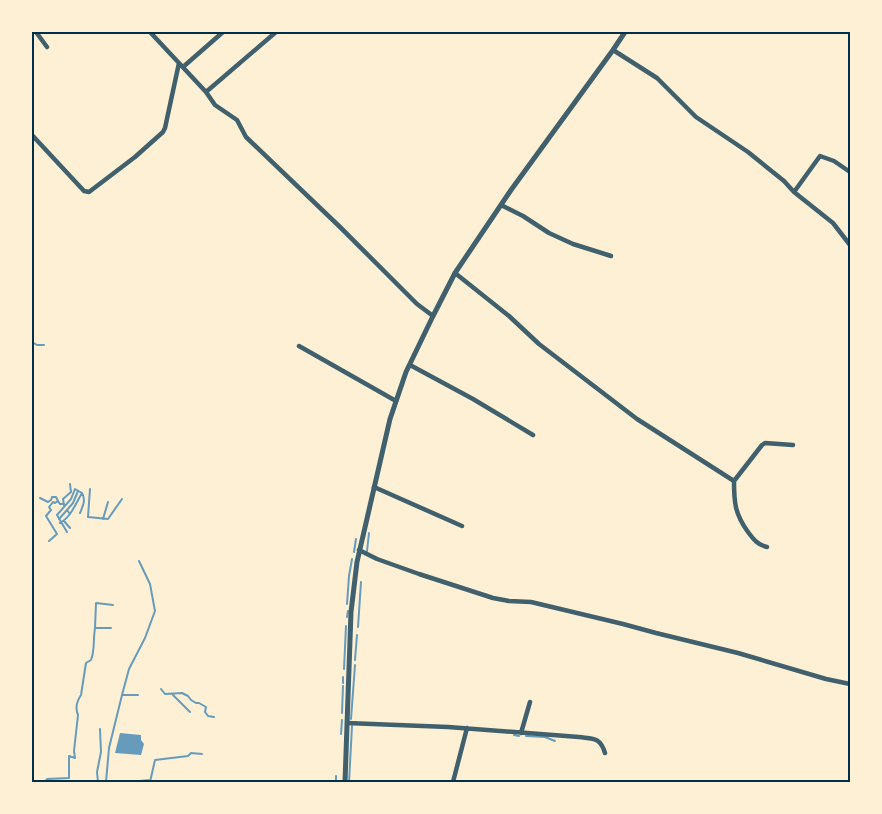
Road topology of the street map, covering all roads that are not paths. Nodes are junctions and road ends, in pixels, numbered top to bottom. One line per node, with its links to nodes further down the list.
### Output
1 (36, 32): 6 (street)
2 (150, 32): 8 (street)
3 (224, 32): 8 (street)
4 (276, 32): 9 (street)
5 (625, 32): 7 (street)
6 (47, 47)
7 (613, 50): 12 (street); 13 (street)
8 (181, 65): 9 (street); 10 (street)
9 (206, 92): 17 (street)
10 (32, 135)
11 (850, 172): 12 (street)
12 (794, 192): 14 (street)
13 (501, 205): 15 (street); 16 (street)
14 (850, 245)
15 (611, 256)
16 (455, 273): 17 (street); 23 (street)
17 (432, 316): 19 (street)
18 (299, 346): 20 (street)
19 (410, 365): 20 (street); 21 (street)
20 (396, 401): 24 (street)
21 (533, 435)
22 (793, 445): 23 (street)
23 (734, 481): 26 (street)
24 (374, 487): 25 (street); 27 (street)
25 (462, 526)
26 (767, 547)
27 (359, 550): 28 (street); 30 (street)
28 (850, 684)
29 (530, 702): 32 (street)
30 (347, 723): 31 (street); 34 (street)
31 (467, 729): 32 (street); 35 (street)
32 (521, 733): 33 (street)
33 (605, 753)
34 (345, 783)
35 (453, 783)

